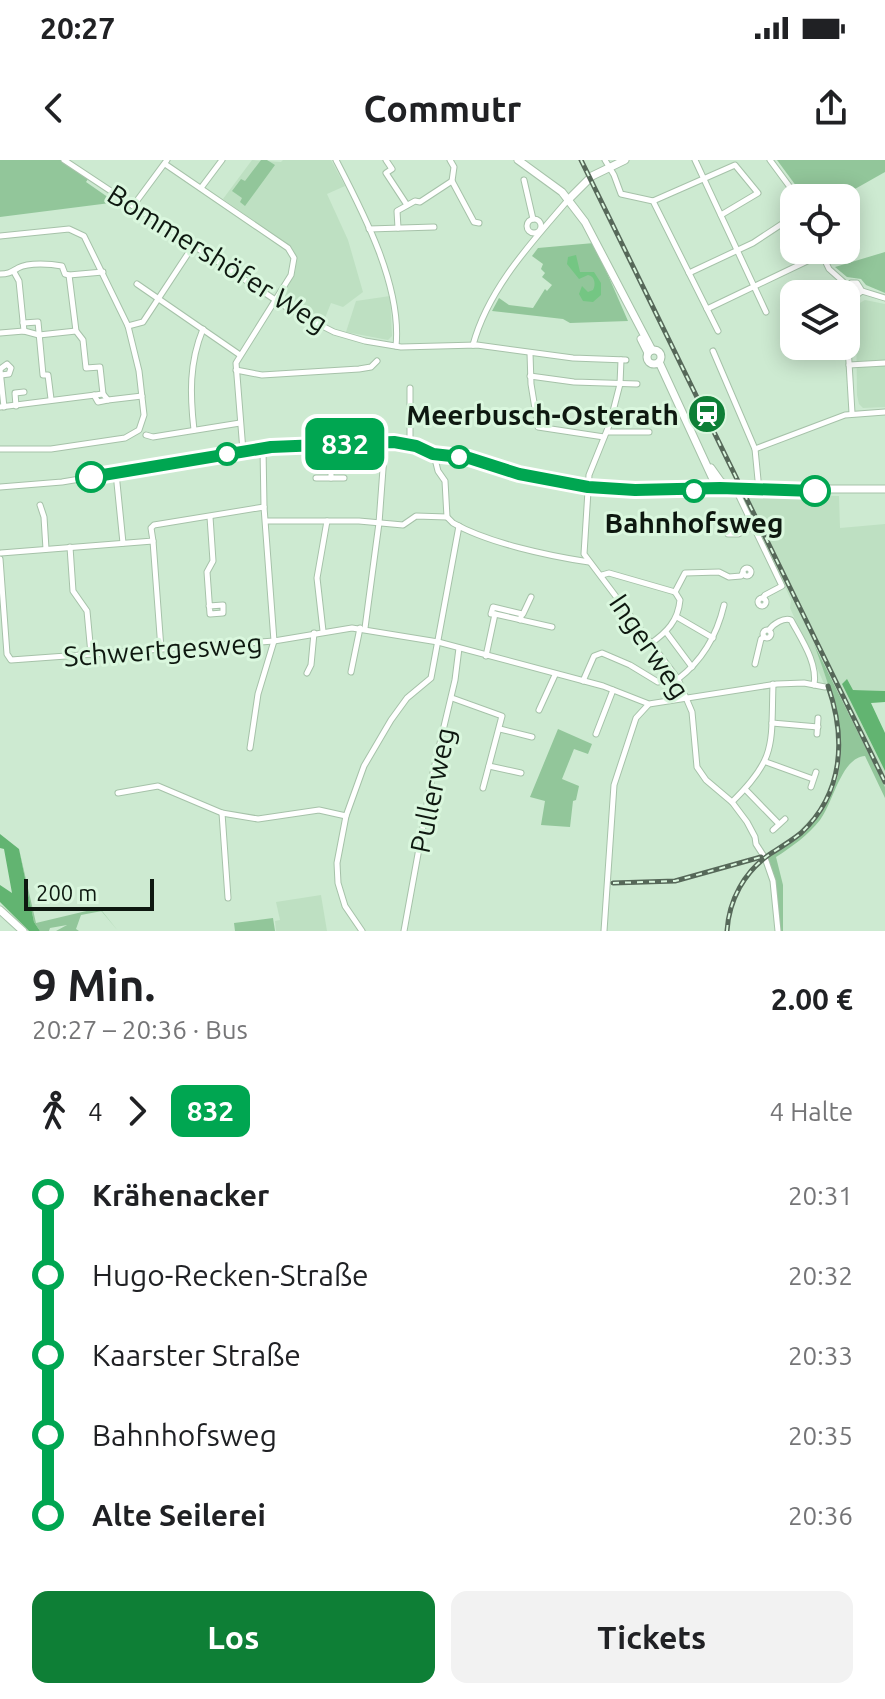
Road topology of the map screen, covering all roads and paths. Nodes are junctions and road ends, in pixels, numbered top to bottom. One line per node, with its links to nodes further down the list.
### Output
1 (64, 160): 22 (street, Bommershöfer Weg)
2 (222, 160): 18 (street)
3 (336, 160): 30 (street)
4 (386, 160): 21 (street)
5 (450, 160): 15 (street)
6 (518, 160): 19 (main road)
7 (625, 160): 12 (main road)
8 (695, 160): 13 (street)
9 (770, 160): 16 (street)
10 (166, 162): 18 (street); 22 (street)
11 (728, 163): 13 (street); 23 (street)
12 (607, 164): 17 (main road); 20 (street)
13 (704, 179): 20 (street); 23 (street)
14 (524, 180): 24 (street)
15 (452, 181): 21 (street); 26 (street)
16 (788, 184)
17 (580, 187): 19 (main road); 25 (main road)
18 (201, 188): 51 (street)
19 (568, 200): 25 (main road); 33 (street)
20 (653, 201): 40 (street)
21 (407, 205): 29 (street)
22 (133, 206): 34 (street, Bommershöfer Weg)
23 (721, 215): 35 (street)
24 (533, 219): 31 (street); 31 (street)
25 (585, 222): 100 (main road)
26 (479, 223)
27 (780, 225): 35 (street)
28 (434, 227): 29 (street)
29 (398, 228): 30 (street)
30 (369, 229): 63 (street)
31 (529, 230): 33 (street)
32 (0, 236): 39 (street)
33 (534, 240): 62 (street)
34 (193, 246): 50 (street); 51 (street, Bommershöfer Weg)
35 (737, 251): 40 (street); 45 (street)
36 (797, 264): 45 (street)
37 (827, 264): 43 (street)
38 (14, 272): 41 (street); 42 (street); 54 (street)
39 (103, 272): 42 (street); 55 (street)
40 (689, 273): 52 (street)
41 (0, 274)
42 (69, 275): 58 (street)
43 (841, 280)
44 (137, 284): 50 (street)
45 (754, 286): 52 (street); 53 (street)
46 (860, 288): 47 (street)
47 (862, 291): 48 (street); 49 (street)
48 (860, 294)
49 (885, 298)
50 (159, 299): 55 (street); 56 (street)
51 (275, 300): 63 (street, Bommershöfer Weg); 66 (street)
52 (707, 309): 59 (street)
53 (766, 312)
54 (23, 323): 57 (street); 61 (street)
55 (128, 326): 80 (street)
56 (203, 329): 66 (street); 88 (street)
57 (24, 331): 60 (street); 61 (street)
58 (76, 331): 61 (street); 78 (street)
59 (718, 331)
60 (0, 333)
61 (39, 335): 81 (street)
62 (473, 345): 63 (street, Bommershöfer Weg); 65 (street, Bommershöfer Weg)
63 (396, 346)
64 (713, 351): 97 (street)
65 (530, 353): 73 (street); 74 (street, Bommershöfer Weg)
66 (240, 355): 71 (street)
67 (849, 360): 70 (street)
68 (377, 361): 71 (street)
69 (885, 363): 70 (street)
70 (849, 365): 86 (street)
71 (236, 370): 87 (street)
72 (0, 371): 84 (street)
73 (530, 376): 74 (street); 90 (street)
74 (620, 384): 75 (street); 90 (street)
75 (637, 384)
76 (410, 388): 94 (street)
77 (24, 392): 83 (street)
78 (103, 394): 79 (street); 82 (street)
79 (94, 395): 81 (street); 82 (street)
80 (142, 396): 82 (street); 96 (street)
81 (51, 399): 83 (street)
82 (108, 400)
83 (16, 406): 84 (street)
84 (2, 407)
85 (885, 412): 86 (street)
86 (852, 413): 97 (street)
87 (240, 423): 88 (street); 98 (street)
88 (194, 430): 91 (street)
89 (649, 432): 90 (street)
90 (605, 434): 109 (street)
91 (146, 435)
92 (385, 442): 93 (street); 94 (street); 119 (street)
93 (331, 444): 95 (street); 104 (street)
94 (410, 444): 99 (street)
95 (263, 448): 98 (street); 114 (street)
96 (0, 449)
97 (755, 449): 106 (street)
98 (243, 451): 101 (street)
99 (433, 454): 109 (street); 116 (street)
100 (707, 462): 102 (main road); 107 (main road)
101 (116, 473): 108 (street); 124 (street)
102 (712, 477): 107 (main road); 112 (street)
103 (316, 478): 104 (street)
104 (331, 478): 105 (street)
105 (344, 478)
106 (758, 480)
107 (721, 485): 111 (main road); 112 (street)
108 (0, 487)
109 (588, 487): 112 (street); 128 (street)
110 (885, 489): 111 (main road)
111 (736, 490): 121 (street)
112 (700, 491)
113 (40, 505): 126 (street)
114 (264, 507): 115 (street); 117 (street)
115 (210, 517): 123 (street); 135 (street)
116 (447, 517): 119 (street); 120 (street)
117 (266, 521): 118 (street); 144 (street)
118 (327, 521): 119 (street); 140 (street)
119 (379, 523): 139 (street)
120 (459, 526): 128 (street); 145 (street)
121 (752, 527): 122 (street); 133 (street)
122 (728, 534)
123 (153, 541): 124 (street); 148 (street)
124 (123, 543): 125 (street)
125 (70, 547): 126 (street); 149 (street)
126 (46, 549): 127 (street)
127 (0, 555): 149 (street, Schwertgesweg)
128 (589, 562): 130 (street, Ingerweg)
129 (743, 573): 131 (street)
130 (602, 575): 131 (street); 146 (street, Ingerweg)
131 (675, 592): 137 (street)
132 (531, 597): 136 (street)
133 (763, 598)
134 (724, 605): 143 (street)
135 (209, 606)
136 (521, 617): 138 (street); 150 (street)
137 (677, 617): 141 (street); 143 (street)
138 (552, 627)
139 (362, 628): 140 (street, Schwertgesweg); 145 (street, Schwertgesweg); 153 (street)
140 (323, 631): 142 (street, Schwertgesweg)
141 (666, 632): 146 (street); 152 (street)
142 (314, 633): 144 (street, Schwertgesweg); 154 (street)
143 (713, 638): 152 (street)
144 (274, 641): 148 (street, Schwertgesweg); 173 (street)
145 (438, 642): 147 (street, Schwertgesweg); 183 (street)
146 (650, 644): 156 (street, Ingerweg)
147 (459, 648): 150 (street, Schwertgesweg); 162 (street, Pullerweg)
148 (161, 649): 149 (street, Schwertgesweg)
149 (91, 654)
150 (486, 656): 155 (street, Schwertgesweg)
151 (755, 664): 159 (street)
152 (692, 667): 156 (street)
153 (351, 672)
154 (307, 673)
155 (555, 675): 157 (street, Schwertgesweg); 166 (street)
156 (676, 676): 157 (street); 164 (street, Ingerweg)
157 (583, 681): 161 (street, Schwertgesweg)
158 (773, 684): 159 (street); 164 (street); 169 (street)
159 (814, 685): 160 (street)
160 (825, 687)
161 (613, 690): 163 (street, Schwertgesweg); 171 (street)
162 (452, 698): 170 (street); 191 (street, Pullerweg)
163 (631, 698): 165 (street, Schwertgesweg); 167 (street)
164 (688, 698): 165 (street); 181 (street, Ingerweg)
165 (649, 704): 167 (street)
166 (539, 710)
167 (636, 718): 192 (street)
168 (818, 718): 169 (street)
169 (772, 723): 174 (street)
170 (500, 729): 172 (street); 175 (street)
171 (596, 734)
172 (532, 737)
173 (250, 748)
174 (766, 762): 177 (street); 179 (street)
175 (489, 766): 176 (street); 178 (street)
176 (521, 773)
177 (811, 787)
178 (483, 788)
179 (745, 789): 181 (street); 185 (street)
180 (118, 793): 182 (street)
181 (732, 802): 193 (street, Ingerweg)
182 (222, 813): 183 (street); 187 (street)
183 (346, 816): 190 (street)
184 (785, 819): 185 (street)
185 (779, 824): 186 (street)
186 (773, 830)
187 (228, 898)
188 (0, 910): 189 (main road)
189 (23, 931)
190 (362, 931)
191 (404, 931)
192 (604, 931)
193 (778, 931)

